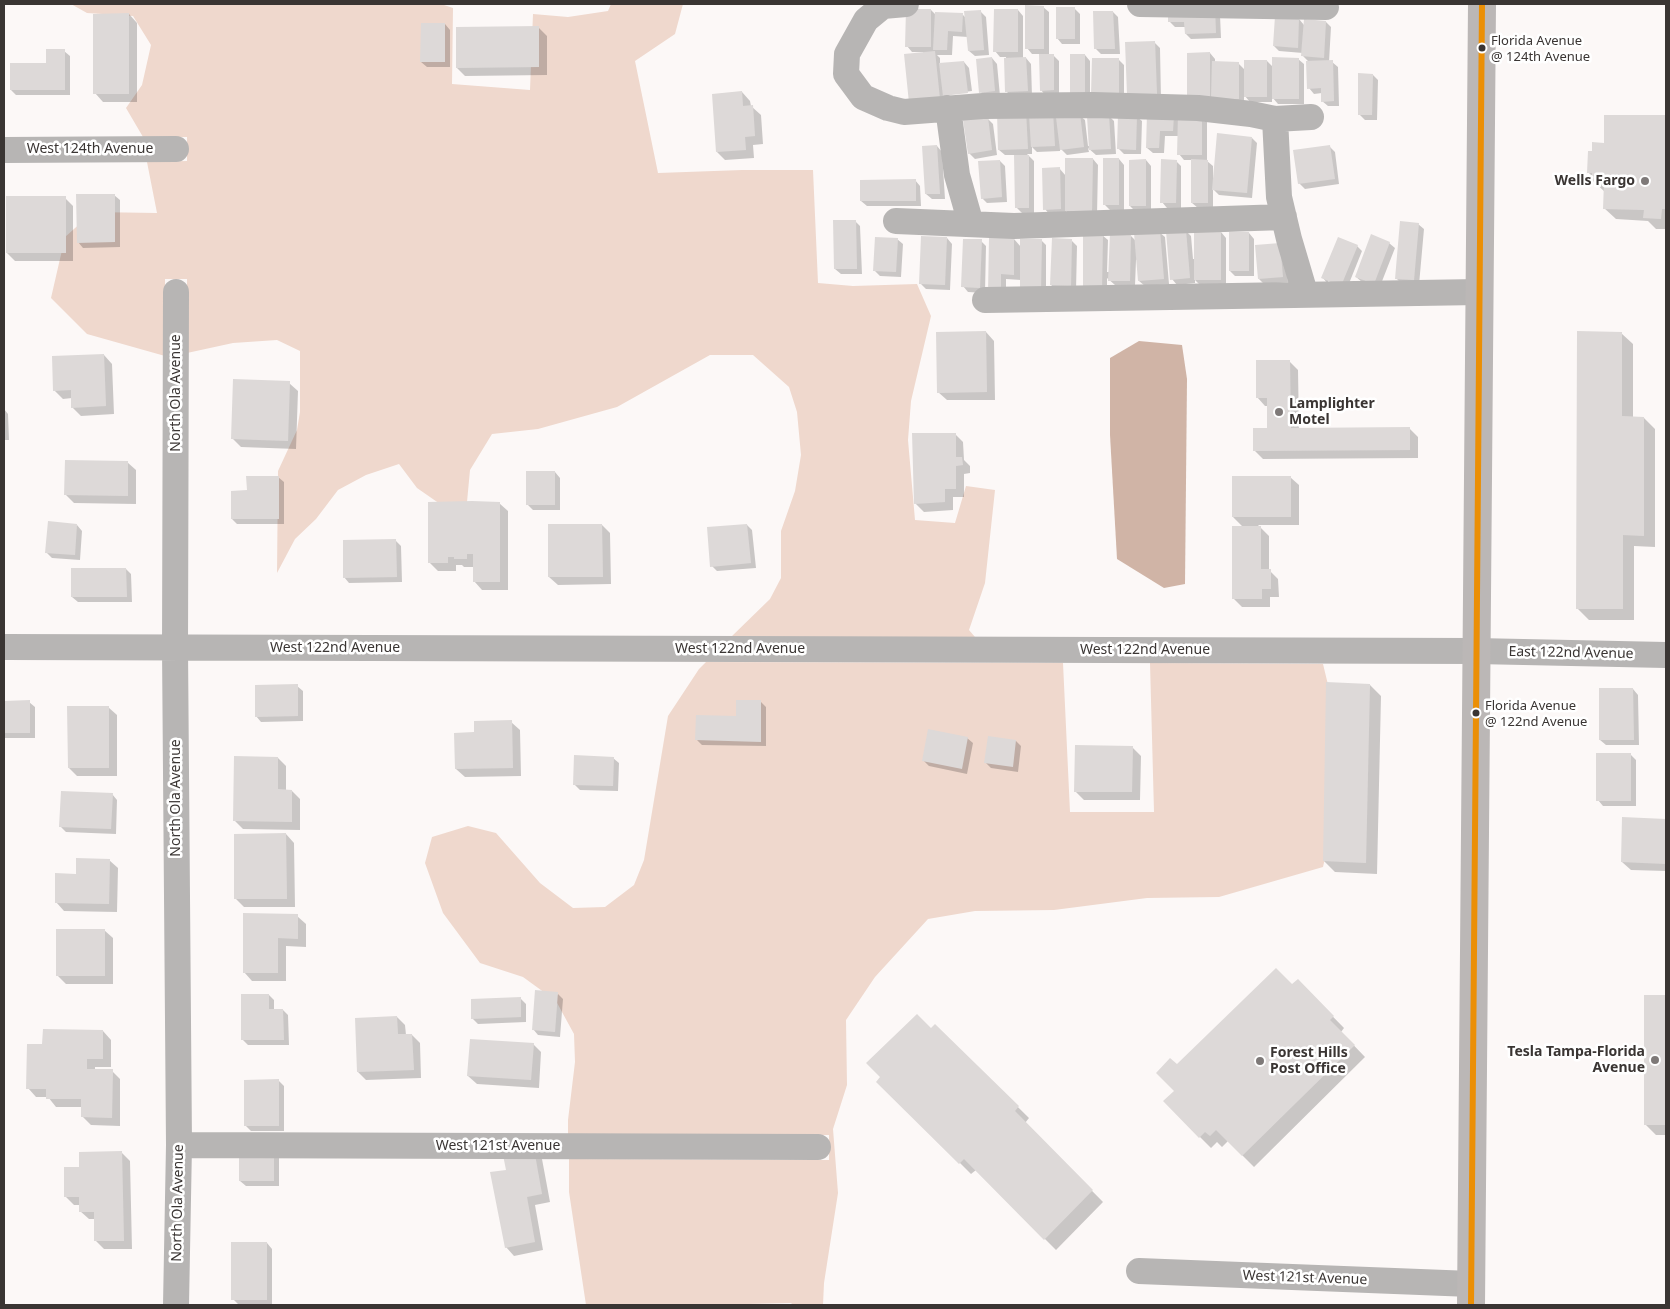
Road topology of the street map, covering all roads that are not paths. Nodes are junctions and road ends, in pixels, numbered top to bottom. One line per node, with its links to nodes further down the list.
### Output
1 (906, 4): 5 (street)
2 (1140, 4): 4 (street)
3 (1482, 4): 14 (main road)
4 (1326, 7)
5 (948, 108): 7 (street); 12 (street)
6 (1312, 117): 7 (street)
7 (1275, 119): 10 (street)
8 (176, 149): 9 (street, West 124th Avenue)
9 (4, 150)
10 (1284, 217): 12 (street); 15 (street)
11 (896, 221): 12 (street)
12 (971, 224)
13 (176, 292): 18 (street, North Ola Avenue)
14 (1480, 292): 15 (street); 19 (main road)
15 (1306, 293): 16 (street)
16 (985, 300)
17 (4, 647): 18 (street, West 122nd Avenue)
18 (175, 648): 19 (street, West 122nd Avenue); 21 (street, North Ola Avenue)
19 (1476, 651): 20 (street, East 122nd Avenue); 24 (main road)
20 (1666, 655)
21 (179, 1145): 22 (street, West 121st Avenue); 25 (street, North Ola Avenue)
22 (818, 1148)
23 (1139, 1271): 24 (street, West 121st Avenue)
24 (1471, 1295)
25 (176, 1305)

